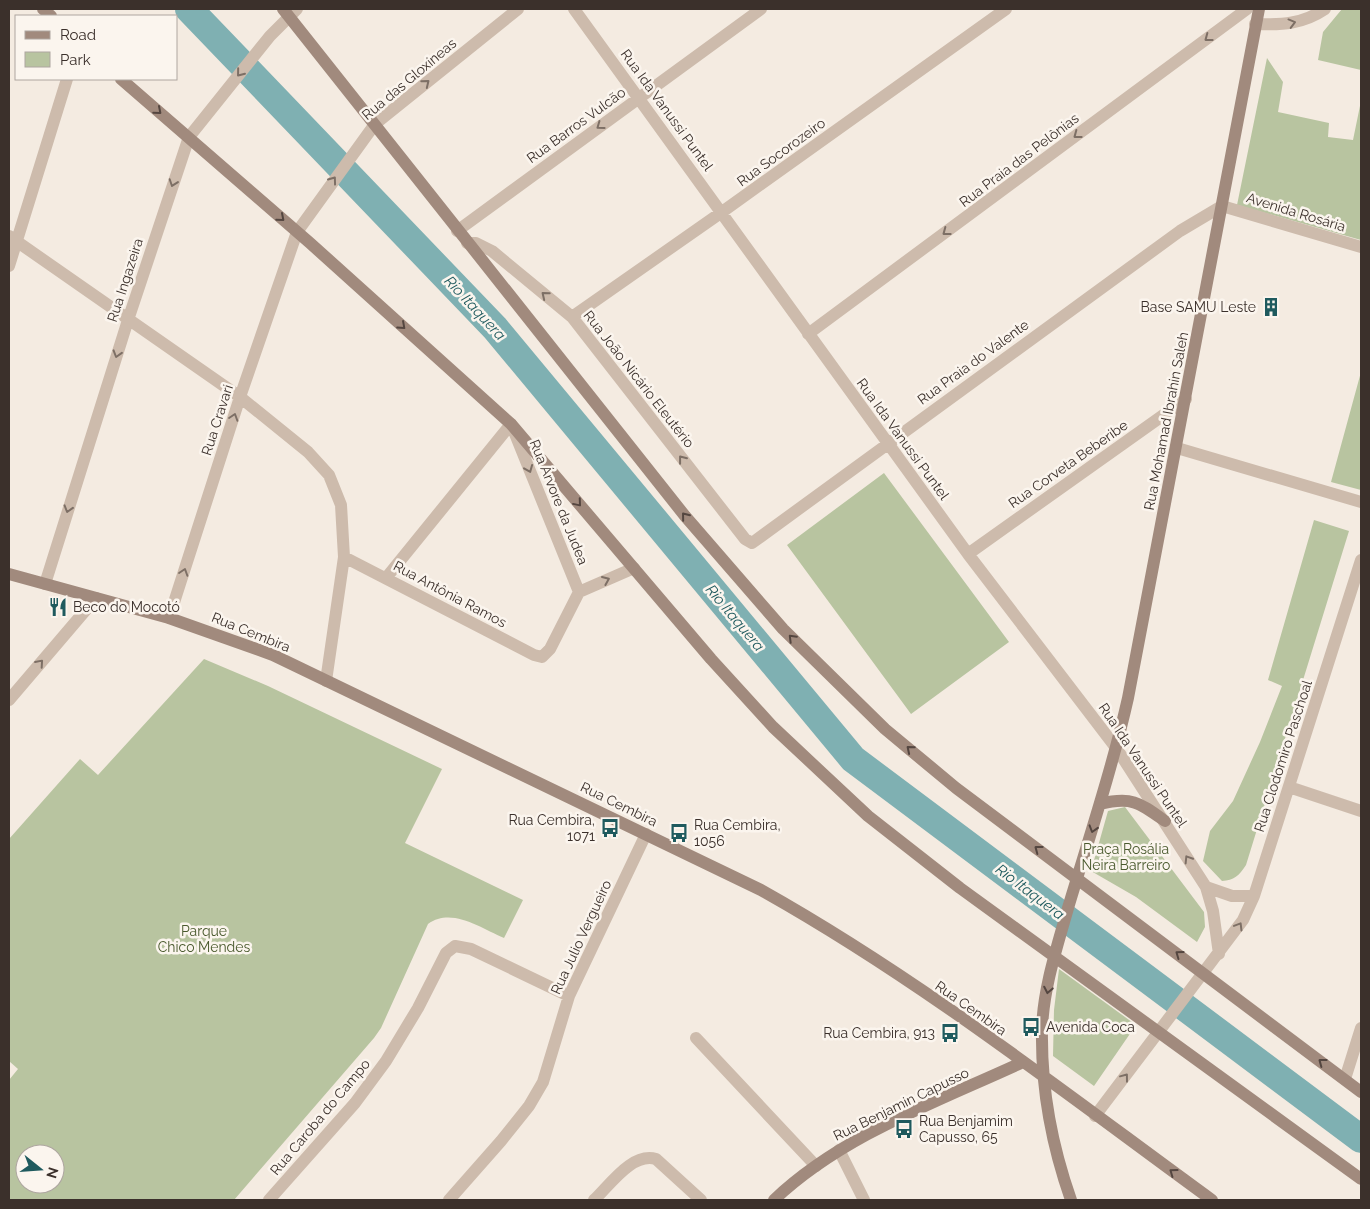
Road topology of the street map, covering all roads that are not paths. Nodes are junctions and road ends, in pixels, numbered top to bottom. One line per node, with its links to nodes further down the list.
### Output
1 (518, 9): 13 (street, Rua das Gloxíneas, one-way to 1)
2 (574, 9): 12 (street, Rua Ida Vanussi Puntel)
3 (761, 9): 12 (street, Rua Barros Vulcão)
4 (1006, 9): 16 (street, Rua Socorozeiro)
5 (1247, 9): 9 (street); 25 (street, Rua Praia das Pelônias, one-way to 25)
6 (1259, 9): 9 (street, Rua Mohamad Ibrahin Saleh)
7 (1325, 9): 9 (street, one-way to 7)
8 (289, 11): 13 (street); 14 (street, Rua Ingazeira, one-way to 14)
9 (1256, 24): 15 (street, Rua Mohamad Ibrahin Saleh)
10 (67, 80): 19 (street)
11 (122, 80): 14 (street, one-way to 14)
12 (640, 97): 16 (street, Rua Ida Vanussi Puntel); 17 (street, Rua Barros Vulcão, one-way to 17)
13 (375, 124): 17 (street); 18 (street, Rua das Gloxíneas, one-way to 13)
14 (189, 137): 18 (street, one-way to 18); 24 (street, Rua Ingazeira, one-way to 24)
15 (1222, 206): 21 (street, Avenida Rosária); 27 (street, Rua Mohamad Ibrahin Saleh); 29 (street, Rua Praia do Valente)
16 (722, 212): 23 (street, Rua Socorozeiro); 25 (street, Rua Ida Vanussi Puntel)
17 (458, 231): 20 (street)
18 (297, 232): 26 (street, Rua Cravari); 28 (street, one-way to 28)
19 (13, 239): 22 (street); 24 (street)
20 (467, 243): 23 (street, Rua João Nicário Eleutério, one-way to 20); 51 (street, one-way to 20)
21 (1361, 247)
22 (9, 266)
23 (572, 317): 32 (street, Rua João Nicário Eleutério, one-way to 23)
24 (128, 320): 26 (street); 39 (street, Rua Ingazeira, one-way to 39)
25 (808, 334): 29 (street, Rua Ida Vanussi Puntel)
26 (240, 398): 34 (street); 42 (street, Rua Cravari, one-way to 26)
27 (1186, 400): 30 (street, Rua Mohamad Ibrahin Saleh); 33 (street, Rua Corveta Beberibe)
28 (511, 424): 36 (street, one-way to 36); 38 (street); 40 (street, Rua Árvore da Judea, one-way to 40)
29 (887, 443): 32 (street, Rua Praia do Valente); 33 (street, Rua Ida Vanussi Puntel)
30 (1177, 448): 31 (street); 45 (street, Rua Mohamad Ibrahin Saleh)
31 (1361, 502)
32 (745, 539)
33 (968, 554): 45 (street, Rua Ida Vanussi Puntel)
34 (344, 558): 38 (street, Rua Antônia Ramos); 43 (street)
35 (1361, 560): 46 (street, Rua Clodomiro Paschoal)
36 (634, 568): 40 (street, one-way to 36); 55 (street)
37 (9, 574): 39 (street, Rua Cembira)
38 (386, 578): 40 (street, Rua Antônia Ramos)
39 (45, 584): 41 (street, Rua Cembira)
40 (579, 592)
41 (96, 598): 42 (street, Rua Cembira); 44 (street, one-way to 41)
42 (169, 618): 43 (street, Rua Cembira)
43 (326, 681): 50 (street, Rua Cembira)
44 (9, 700)
45 (1117, 749): 47 (street); 49 (street, Rua Ida Vanussi Puntel)
46 (1289, 787): 48 (street); 53 (street, Rua Clodomiro Paschoal)
47 (1100, 804): 49 (street); 51 (street, one-way to 51)
48 (1361, 810)
49 (1165, 821): 52 (street, Rua Ida Vanussi Puntel, one-way to 49)
50 (646, 834): 57 (street, Rua Julio Vergueiro); 61 (street, Rua Cembira)
51 (1076, 882): 55 (street); 56 (street, one-way to 51)
52 (1206, 887): 53 (street); 54 (street, Rua Ida Vanussi Puntel)
53 (1254, 896): 54 (street, Rua Clodomiro Paschoal, one-way to 53)
54 (1219, 954): 56 (street)
55 (1055, 955): 58 (street); 62 (street, one-way to 62)
56 (1205, 973): 58 (street); 63 (street, one-way to 56)
57 (569, 996): 69 (street, Rua Caroba do Campo); 70 (street, Rua Julio Vergueiro)
58 (1162, 1026): 65 (street, one-way to 58); 68 (street)
59 (1361, 1028): 63 (street)
60 (696, 1038): 67 (street)
61 (1023, 1062): 62 (street, Rua Cembira); 66 (street, Rua Benjamin Capusso)
62 (1044, 1077): 65 (street, Rua Cembira); 75 (street)
63 (1345, 1079): 64 (street)
64 (1361, 1092)
65 (1095, 1116): 76 (street, Rua Cembira, one-way to 65)
66 (839, 1150): 67 (street, Rua Benjamin Capusso); 74 (street)
67 (816, 1166): 73 (street, Rua Benjamin Capusso)
68 (1361, 1180)
69 (269, 1200)
70 (449, 1200)
71 (594, 1200): 72 (street)
72 (701, 1200)
73 (774, 1200)
74 (864, 1200)
75 (1071, 1200)
76 (1212, 1200)

